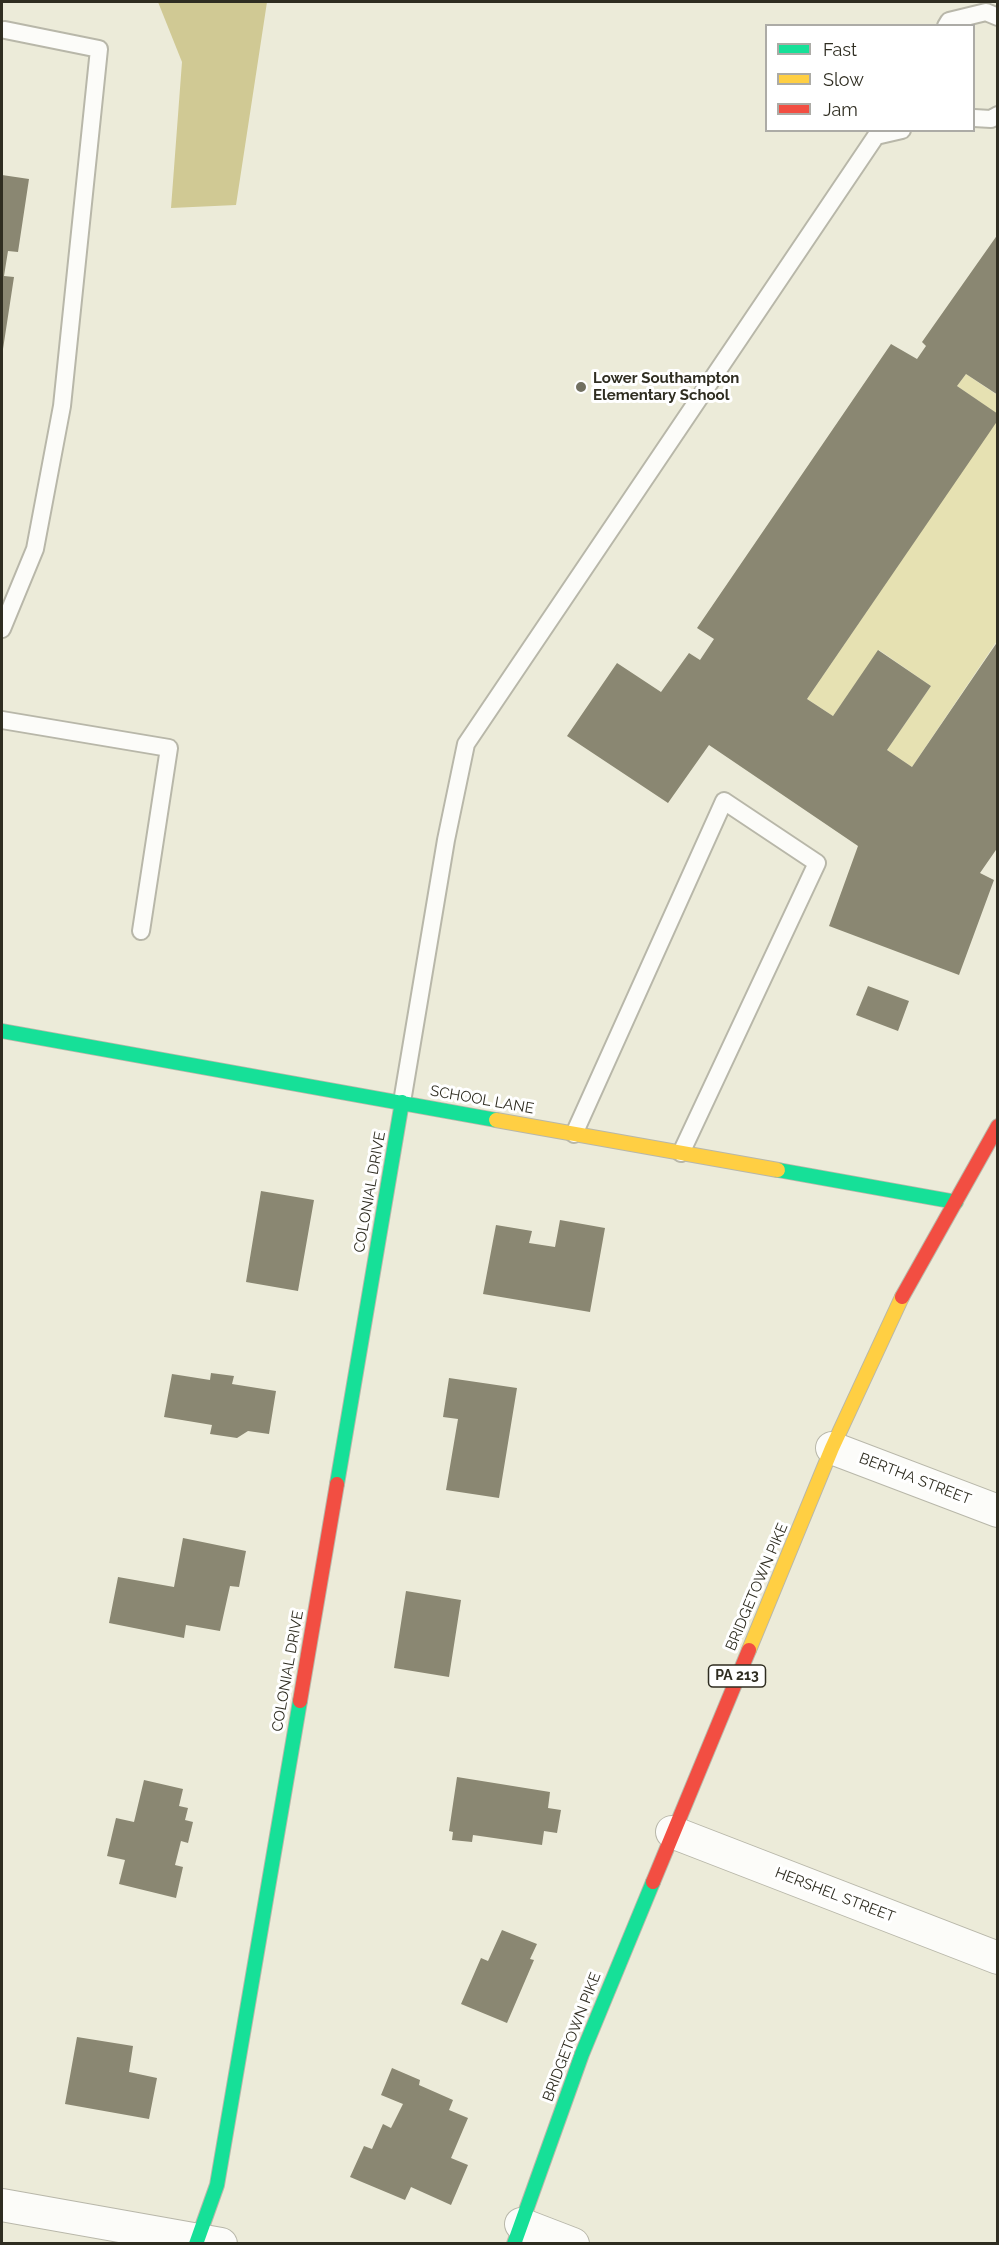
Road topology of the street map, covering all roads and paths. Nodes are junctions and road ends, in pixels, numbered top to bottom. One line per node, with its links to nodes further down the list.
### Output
1 (964, 2): 3 (lane)
2 (998, 17): 3 (lane)
3 (948, 23)
4 (4, 30): 8 (lane)
5 (998, 115): 6 (lane)
6 (975, 118)
7 (878, 133): 12 (lane)
8 (2, 629)
9 (2, 720): 10 (lane)
10 (141, 931)
11 (2, 1030): 12 (street, SCHOOL LANE)
12 (402, 1102): 14 (street, SCHOOL LANE); 23 (street, COLONIAL DRIVE)
13 (998, 1126): 16 (street, BRIDGETOWN PIKE / PA 213)
14 (574, 1134): 15 (street, SCHOOL LANE); 15 (lane)
15 (681, 1153): 16 (street, SCHOOL LANE)
16 (956, 1202): 17 (street, BRIDGETOWN PIKE / PA 213)
17 (832, 1448): 18 (street, BERTHA STREET); 19 (street, BRIDGETOWN PIKE / PA 213)
18 (998, 1511)
19 (672, 1832): 20 (street, HERSHEL STREET); 22 (street, BRIDGETOWN PIKE / PA 213)
20 (998, 1958)
21 (2, 2205): 23 (street)
22 (517, 2234): 24 (street)
23 (205, 2242)
24 (573, 2244)

